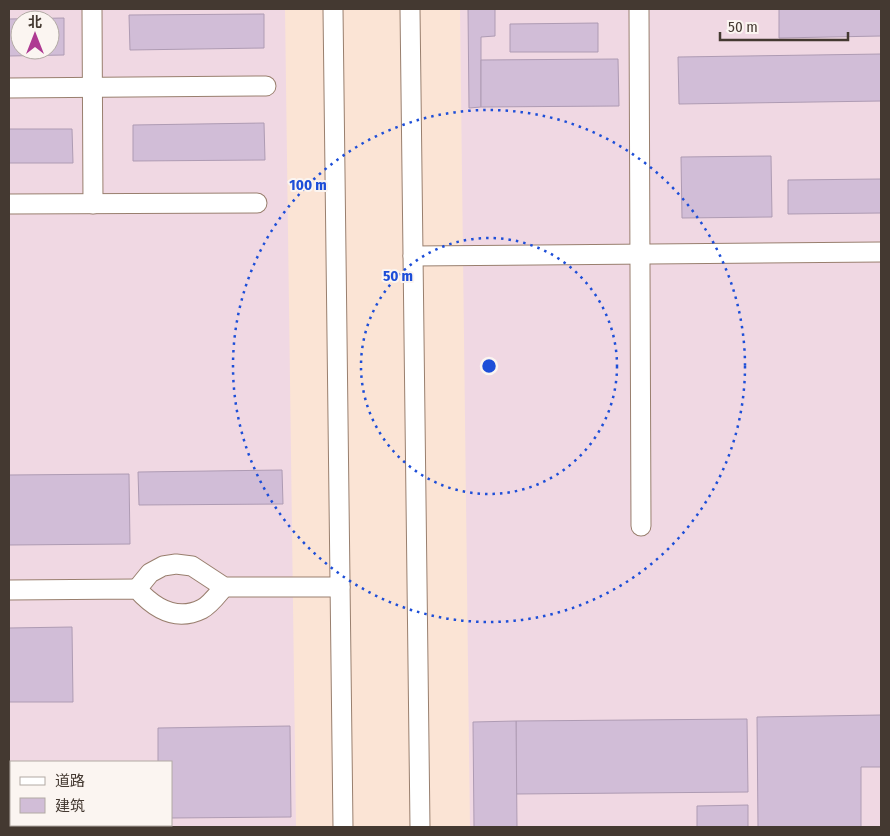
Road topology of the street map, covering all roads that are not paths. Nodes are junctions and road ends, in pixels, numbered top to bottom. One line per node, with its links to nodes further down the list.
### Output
1 (92, 9): 6 (street)
2 (333, 9): 16 (street)
3 (410, 9): 13 (street)
4 (639, 9): 12 (street)
5 (266, 86): 6 (street)
6 (92, 87): 7 (street); 10 (street)
7 (9, 88)
8 (257, 203): 10 (street)
9 (9, 204): 10 (street)
10 (93, 204)
11 (881, 252): 12 (street)
12 (640, 254): 13 (street); 14 (street)
13 (413, 256): 20 (street)
14 (641, 526)
15 (224, 587): 16 (street); 17 (street); 17 (street)
16 (340, 587): 19 (street)
17 (138, 589): 18 (street)
18 (9, 590)
19 (343, 827)
20 (420, 827)

